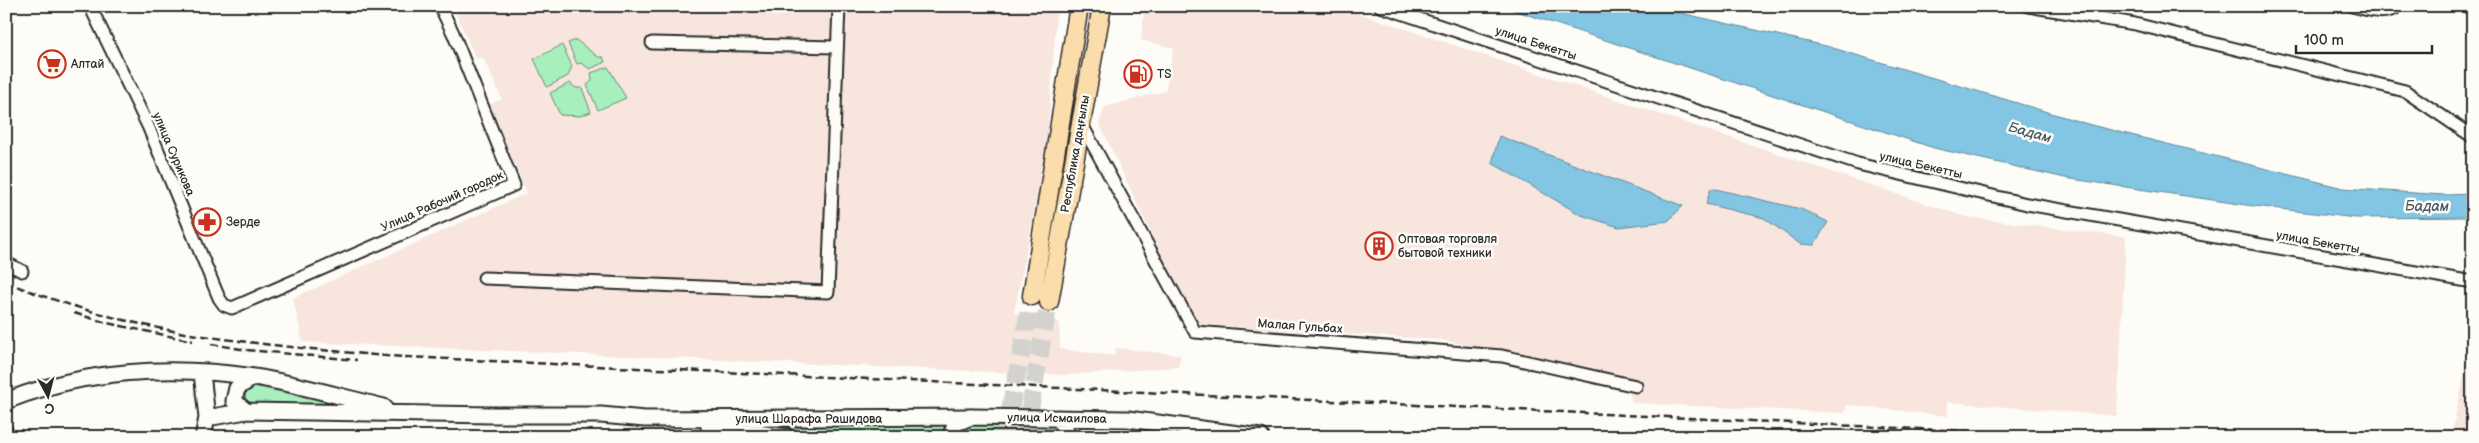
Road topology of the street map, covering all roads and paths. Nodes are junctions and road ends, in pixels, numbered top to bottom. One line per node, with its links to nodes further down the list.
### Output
1 (90, 6): 22 (street, улица Сурикова)
2 (440, 6): 22 (street, Улица Рабочий городок)
3 (839, 6): 13 (street)
4 (1080, 6): 20 (main road, Республика даңғылы)
5 (1102, 6): 14 (main road, Республика даңғылы)
6 (1380, 6): 19 (street, улица Бекетты)
7 (2028, 6): 15 (street)
8 (2352, 6): 9 (street)
9 (2398, 6)
10 (2467, 6): 11 (street)
11 (2473, 10)
12 (652, 43): 13 (street)
13 (837, 47): 18 (street)
14 (1081, 123): 21 (main road, Республика даңғылы); 25 (street, Малая Гульбах)
15 (2473, 137)
16 (6, 263): 17 (street)
17 (22, 271)
18 (484, 278)
19 (2473, 282)
20 (1032, 296)
21 (1049, 302)
22 (232, 308)
23 (202, 373): 24 (main road); 26 (main road); 30 (main road)
24 (254, 377): 27 (main road); 28 (main road)
25 (1636, 386)
26 (6, 401)
27 (246, 411): 28 (main road); 30 (main road)
28 (415, 413): 32 (main road, улица Шарафа Рашидова)
29 (972, 417): 31 (main road, улица Исмаилова); 32 (main road, улица Шарафа Рашидова); 37 (main road)
30 (207, 418): 35 (main road)
31 (1058, 418): 38 (main road); 39 (main road, улица Исмаилова)
32 (645, 419): 36 (main road, улица Шарафа Рашидова)
33 (6, 430): 34 (street)
34 (8, 437)
35 (203, 437)
36 (786, 437)
37 (950, 437)
38 (1070, 437)
39 (1261, 437)

